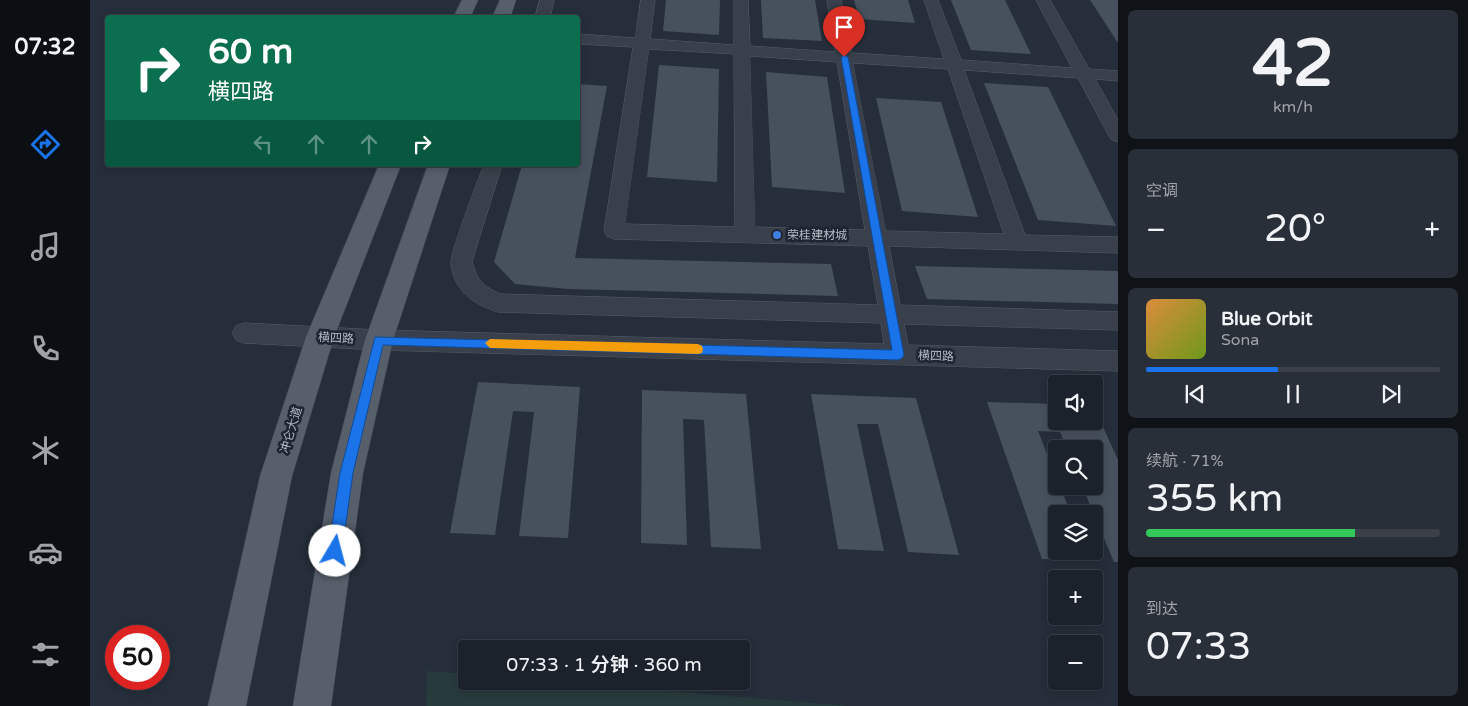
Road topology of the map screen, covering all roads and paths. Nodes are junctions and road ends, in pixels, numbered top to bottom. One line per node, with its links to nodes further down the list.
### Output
1 (470, 0): 9 (main road)
2 (508, 0): 10 (main road)
3 (547, 0): 11 (street)
4 (648, 0): 13 (street)
5 (741, 0): 14 (street)
6 (834, 0): 15 (street)
7 (931, 0): 16 (street)
8 (1043, 0): 17 (street)
9 (462, 15)
10 (501, 15)
11 (543, 15)
12 (580, 39): 13 (street)
13 (642, 43): 14 (street); 23 (street)
14 (742, 50): 15 (street); 23 (street)
15 (844, 57): 16 (street); 24 (street)
16 (954, 65): 17 (street); 25 (street)
17 (1083, 74): 18 (street); 19 (street)
18 (1118, 76)
19 (1118, 136)
20 (389, 167): 30 (main road, 冲仑大道)
21 (438, 167): 31 (main road)
22 (492, 167): 27 (street)
23 (745, 235): 24 (street)
24 (877, 239): 25 (street); 27 (street)
25 (1018, 242): 26 (street)
26 (1118, 245)
27 (891, 314): 28 (street); 32 (street)
28 (1118, 321)
29 (244, 333): 30 (street, 横四路)
30 (320, 337): 31 (street, 横四路); 34 (main road, 冲仑大道)
31 (379, 340): 32 (street, 横四路); 35 (main road)
32 (898, 355): 33 (street, 横四路)
33 (1118, 361)
34 (227, 706)
35 (312, 706)

